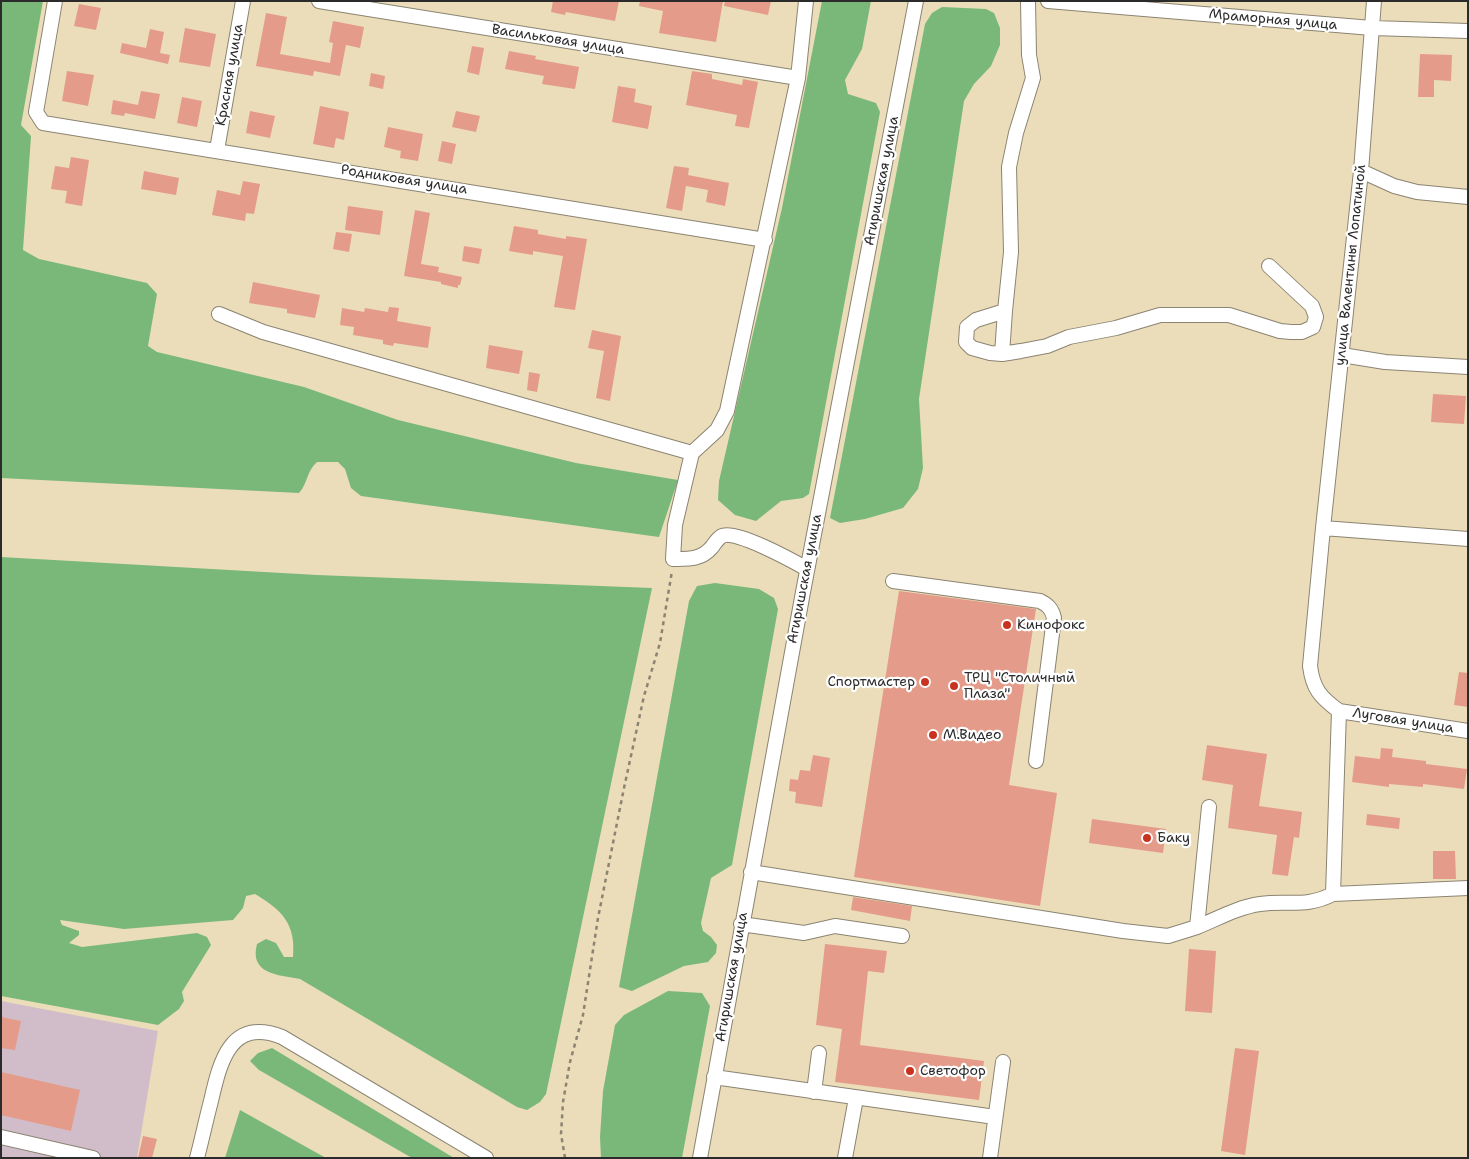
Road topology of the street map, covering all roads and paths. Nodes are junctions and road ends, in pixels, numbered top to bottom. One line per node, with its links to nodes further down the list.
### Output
1 (55, 1): 13 (street, Родниковая улица)
2 (243, 1): 13 (street, Красная улица)
3 (319, 1): 12 (street, Васильковая улица)
4 (806, 1): 12 (street)
5 (916, 1): 27 (street, Агиришская улица)
6 (1028, 1): 18 (street)
7 (1048, 1): 9 (street, Мраморная улица)
8 (1374, 1): 10 (street, улица Валентины Лопатиной)
9 (1158, 6): 10 (street, Мраморная улица)
10 (1372, 28): 11 (street, Мраморная улица); 14 (street, улица Валентины Лопатиной)
11 (1468, 31)
12 (798, 78): 16 (street)
13 (217, 150): 16 (street, Родниковая улица)
14 (1362, 171): 15 (street); 21 (street, улица Валентины Лопатиной)
15 (1468, 197)
16 (765, 240): 23 (street)
17 (1269, 266): 20 (street)
18 (1005, 311): 20 (street); 20 (street)
19 (219, 314): 23 (street)
20 (1002, 354)
21 (1342, 355): 22 (street); 24 (street, улица Валентины Лопатиной)
22 (1468, 367)
23 (692, 453): 26 (street)
24 (1323, 528): 25 (street); 29 (street, улица Валентины Лопатиной)
25 (1468, 539)
26 (674, 559): 27 (street); 49 (path)
27 (807, 569): 33 (street, Агиришская улица)
28 (893, 581): 31 (street)
29 (1339, 711): 30 (street, Луговая улица); 35 (street)
30 (1468, 731)
31 (1036, 761)
32 (1210, 807): 37 (street)
33 (750, 872): 36 (street, Агиришская улица); 37 (street)
34 (1468, 888): 35 (street)
35 (1333, 894): 37 (street)
36 (741, 924): 38 (street); 41 (street, Агиришская улица)
37 (1197, 927)
38 (902, 936)
39 (819, 1054): 42 (street)
40 (1003, 1062): 44 (street)
41 (714, 1078): 42 (street); 50 (street, Агиришская улица)
42 (814, 1092): 43 (street)
43 (856, 1098): 44 (street); 51 (street)
44 (995, 1117): 52 (street)
45 (1, 1137): 46 (street)
46 (93, 1158)
47 (197, 1158): 48 (street)
48 (486, 1158)
49 (564, 1158)
50 (700, 1158)
51 (845, 1158)
52 (990, 1158)

